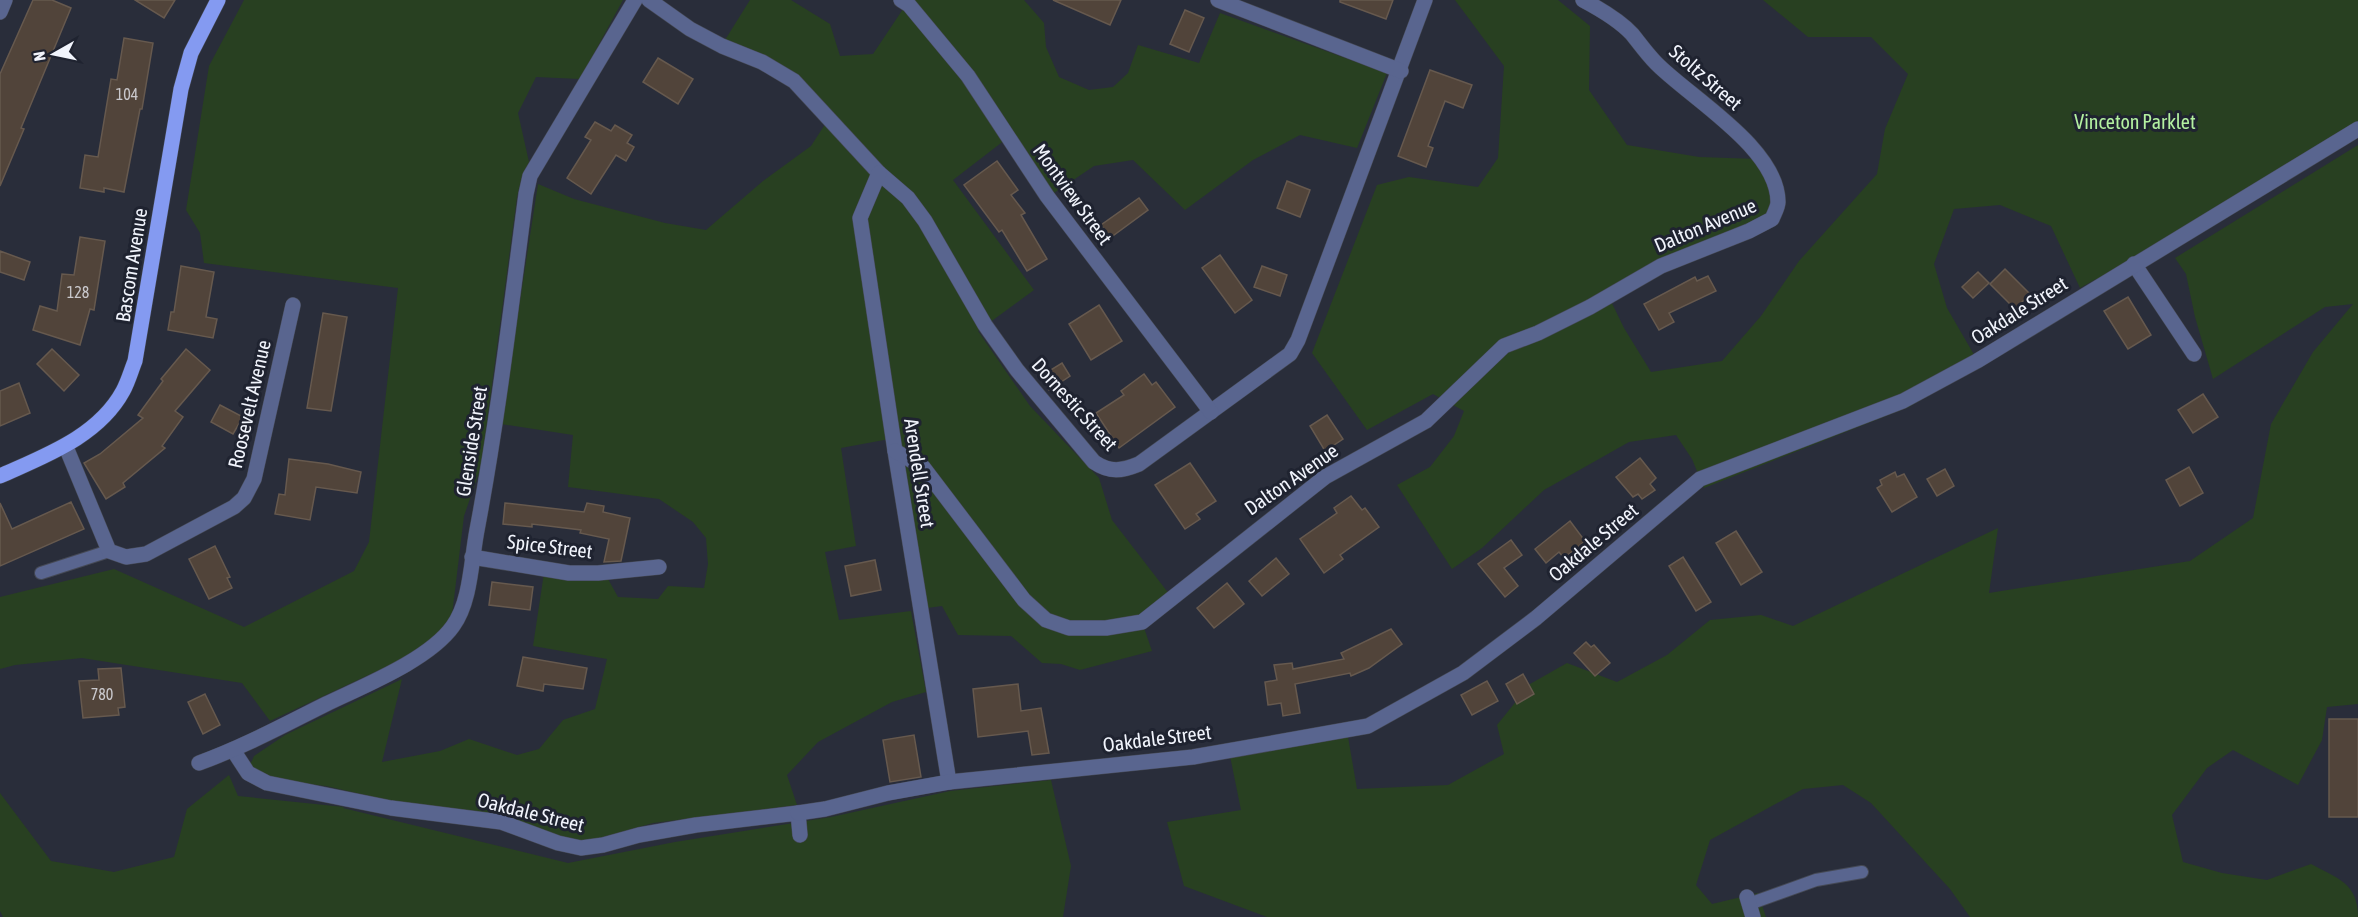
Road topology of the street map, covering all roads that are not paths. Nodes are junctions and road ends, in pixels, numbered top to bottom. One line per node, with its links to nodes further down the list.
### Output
1 (5, 0): 9 (street)
2 (218, 0): 18 (main road, Bascom Avenue)
3 (635, 0): 22 (street, Glenside Street)
4 (649, 0): 12 (street, Dornestic Street)
5 (902, 0): 17 (street, Montview Street)
6 (1218, 0): 10 (street)
7 (1425, 0): 10 (street, Dornestic Street)
8 (1583, 0): 13 (street, Stoltz Street)
9 (0, 12)
10 (1401, 71): 17 (street, Dornestic Street)
11 (2358, 129): 14 (street, Oakdale Street)
12 (879, 173): 17 (street, Dornestic Street); 19 (street, Arendell Street)
13 (1779, 203): 19 (street, Dalton Avenue)
14 (2134, 264): 16 (street); 27 (street, Oakdale Street)
15 (293, 305): 21 (street, Roosevelt Avenue)
16 (2194, 354)
17 (1211, 412)
18 (66, 447): 20 (main road, Bascom Avenue); 21 (street)
19 (895, 452): 27 (street, Arendell Street)
20 (0, 476)
21 (109, 551): 24 (lane)
22 (472, 556): 23 (street, Spice Street); 25 (street, Glenside Street)
23 (659, 567)
24 (41, 573)
25 (233, 750): 26 (street, Glenside Street); 28 (street, Oakdale Street)
26 (199, 763)
27 (949, 782): 28 (street, Oakdale Street)
28 (798, 813): 29 (street)
29 (800, 835)
30 (1862, 872): 31 (lane)
31 (1749, 906)

